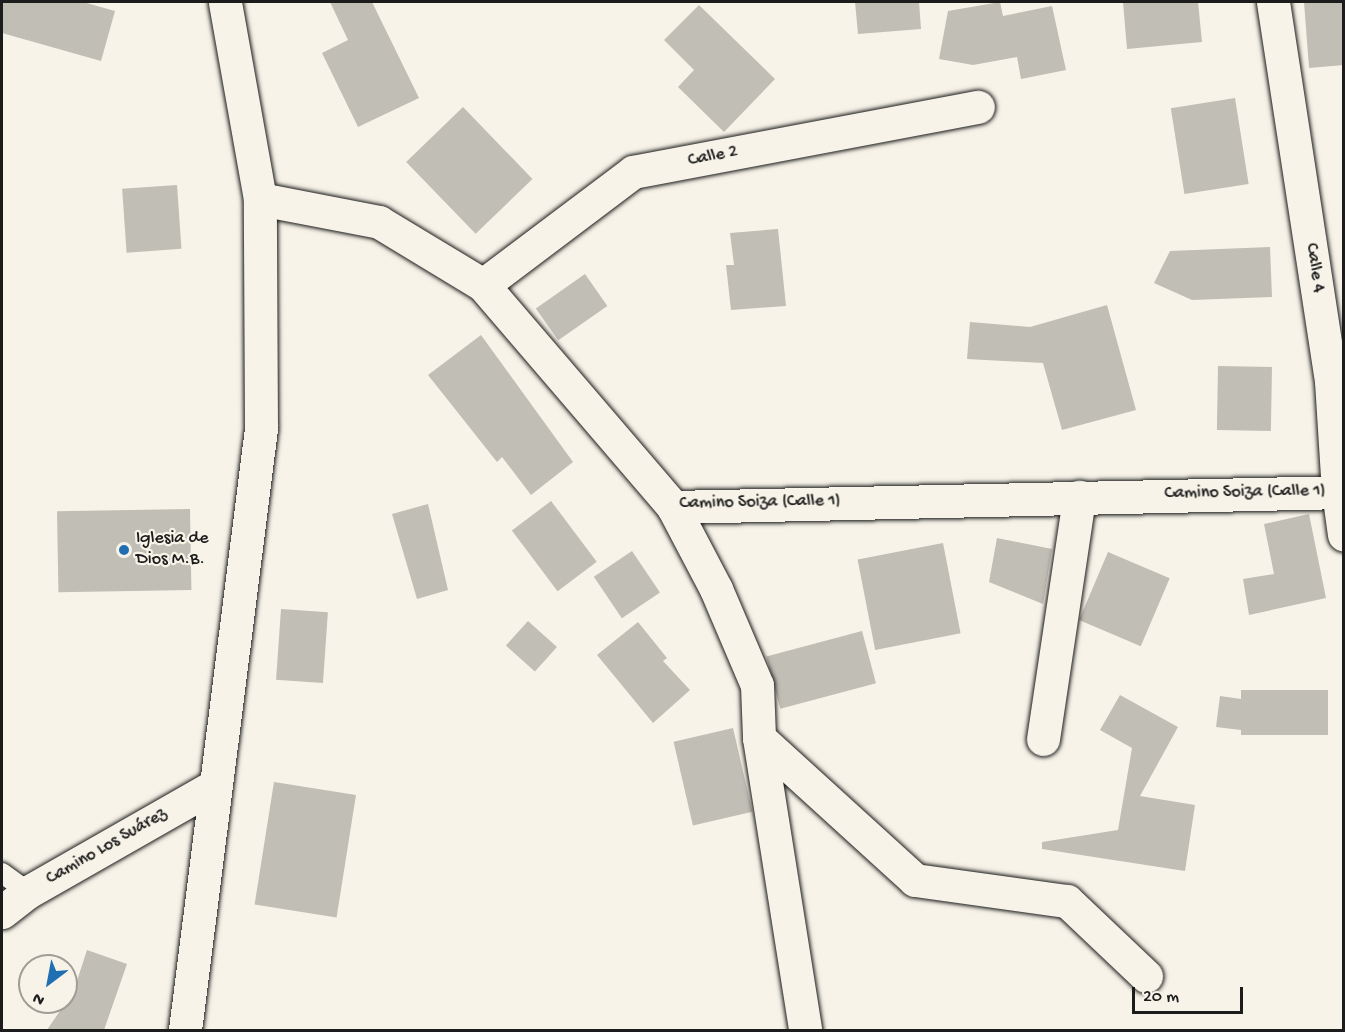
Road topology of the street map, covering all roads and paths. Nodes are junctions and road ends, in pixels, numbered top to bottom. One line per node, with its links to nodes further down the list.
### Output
1 (225, 2): 4 (street)
2 (1274, 2): 6 (street, Calle 4)
3 (978, 107): 5 (street, Calle 2)
4 (260, 200): 5 (street, Camino Soiza (Calle 1)); 12 (street)
5 (483, 285): 8 (street, Camino Soiza (Calle 1))
6 (1341, 492): 7 (street, Camino Soiza (Calle 1)); 9 (street, Calle 4)
7 (1079, 497): 8 (street, Camino Soiza (Calle 1)); 11 (street)
8 (673, 507): 10 (street)
9 (1344, 535)
10 (759, 738): 16 (street); 18 (street)
11 (1043, 739)
12 (214, 786): 14 (street, Camino Los Suárez); 17 (street)
13 (2, 873): 14 (lane)
14 (28, 892): 15 (street, Camino Los Suárez)
15 (2, 912)
16 (1146, 976)
17 (185, 1030)
18 (805, 1030)

